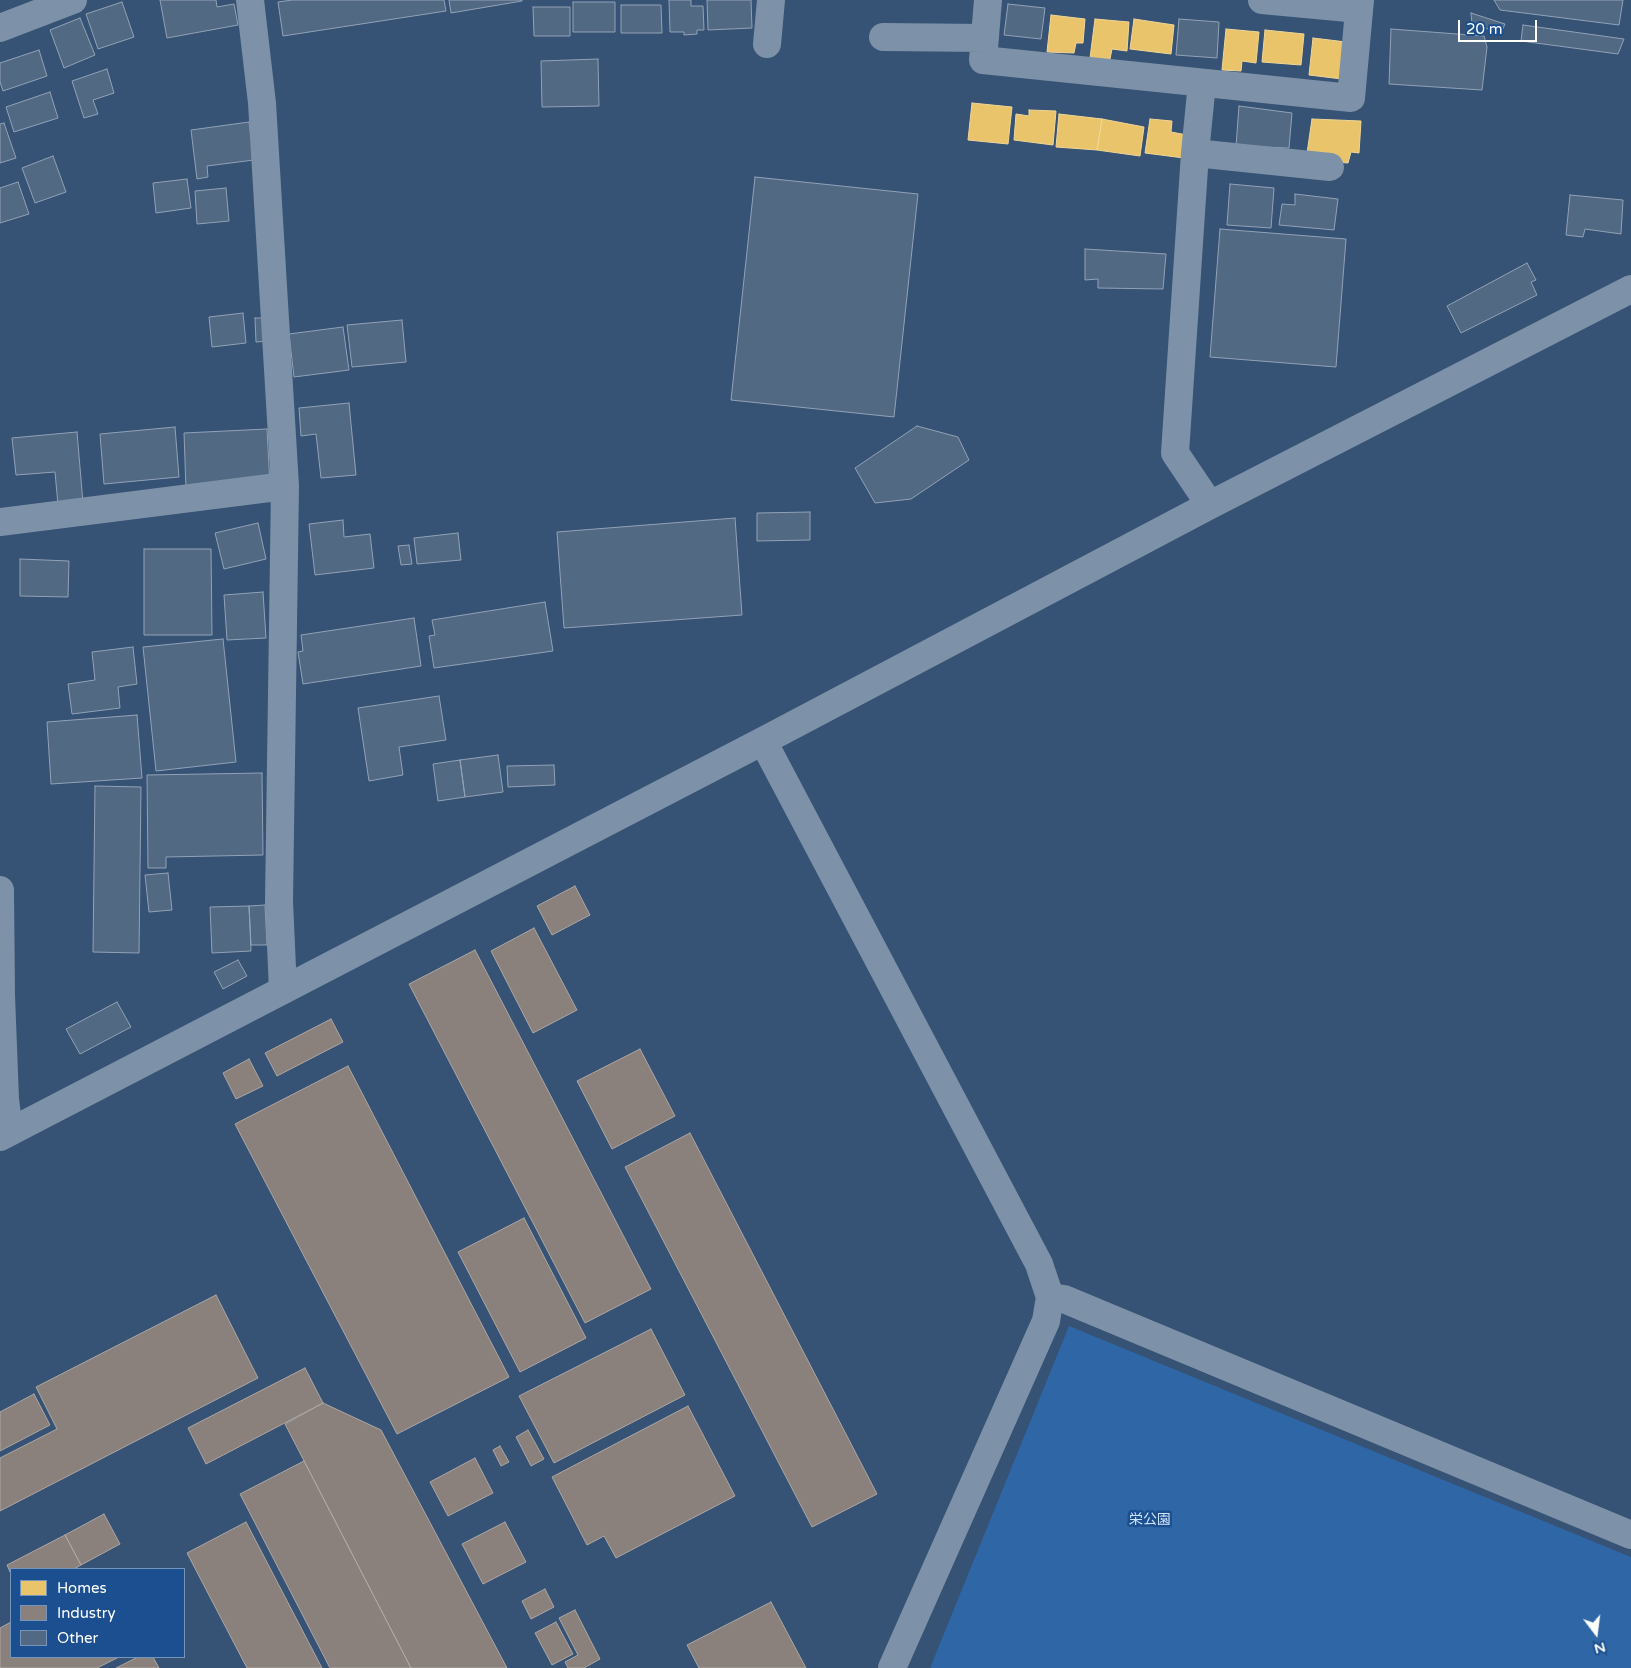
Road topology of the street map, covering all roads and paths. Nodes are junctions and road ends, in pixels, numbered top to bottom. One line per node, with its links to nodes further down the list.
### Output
1 (73, 0): 7 (street)
2 (250, 0): 15 (street)
3 (771, 0): 10 (street)
4 (988, 0): 9 (street)
5 (1262, 0): 6 (street)
6 (1360, 4): 11 (street)
7 (0, 28)
8 (883, 37): 9 (street)
9 (985, 38): 11 (street)
10 (767, 44)
11 (1202, 83): 12 (street)
12 (1196, 153): 13 (street); 16 (street)
13 (1330, 167)
14 (1631, 290): 16 (street)
15 (285, 486): 17 (street); 20 (street)
16 (1210, 505): 18 (street)
17 (0, 522)
18 (763, 740): 20 (street); 22 (street)
19 (0, 890): 21 (street)
20 (283, 990): 21 (street)
21 (5, 1134)
22 (1050, 1297): 23 (street); 24 (street)
23 (1631, 1535)
24 (892, 1668)

